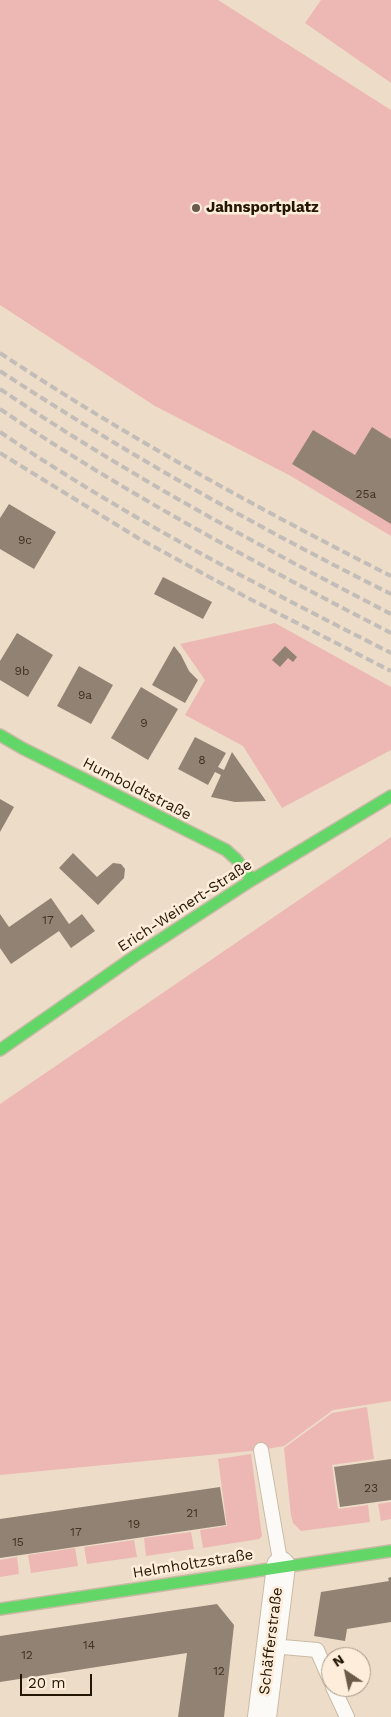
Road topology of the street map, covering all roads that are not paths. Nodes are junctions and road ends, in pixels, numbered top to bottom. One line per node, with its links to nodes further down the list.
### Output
1 (0, 735): 3 (street, Humboldtstraße)
2 (391, 796): 3 (street, Erich-Weinert-Straße)
3 (252, 880): 4 (street, Erich-Weinert-Straße)
4 (0, 1050)
5 (261, 1450): 7 (lane)
6 (391, 1551): 7 (street, Helmholtzstraße)
7 (281, 1566): 8 (street, Helmholtzstraße); 9 (street, Schäfferstraße)
8 (0, 1609)
9 (271, 1646): 10 (lane); 12 (street, Schäfferstraße)
10 (321, 1661)
11 (338, 1697): 13 (lane)
12 (266, 1716)
13 (347, 1717)

